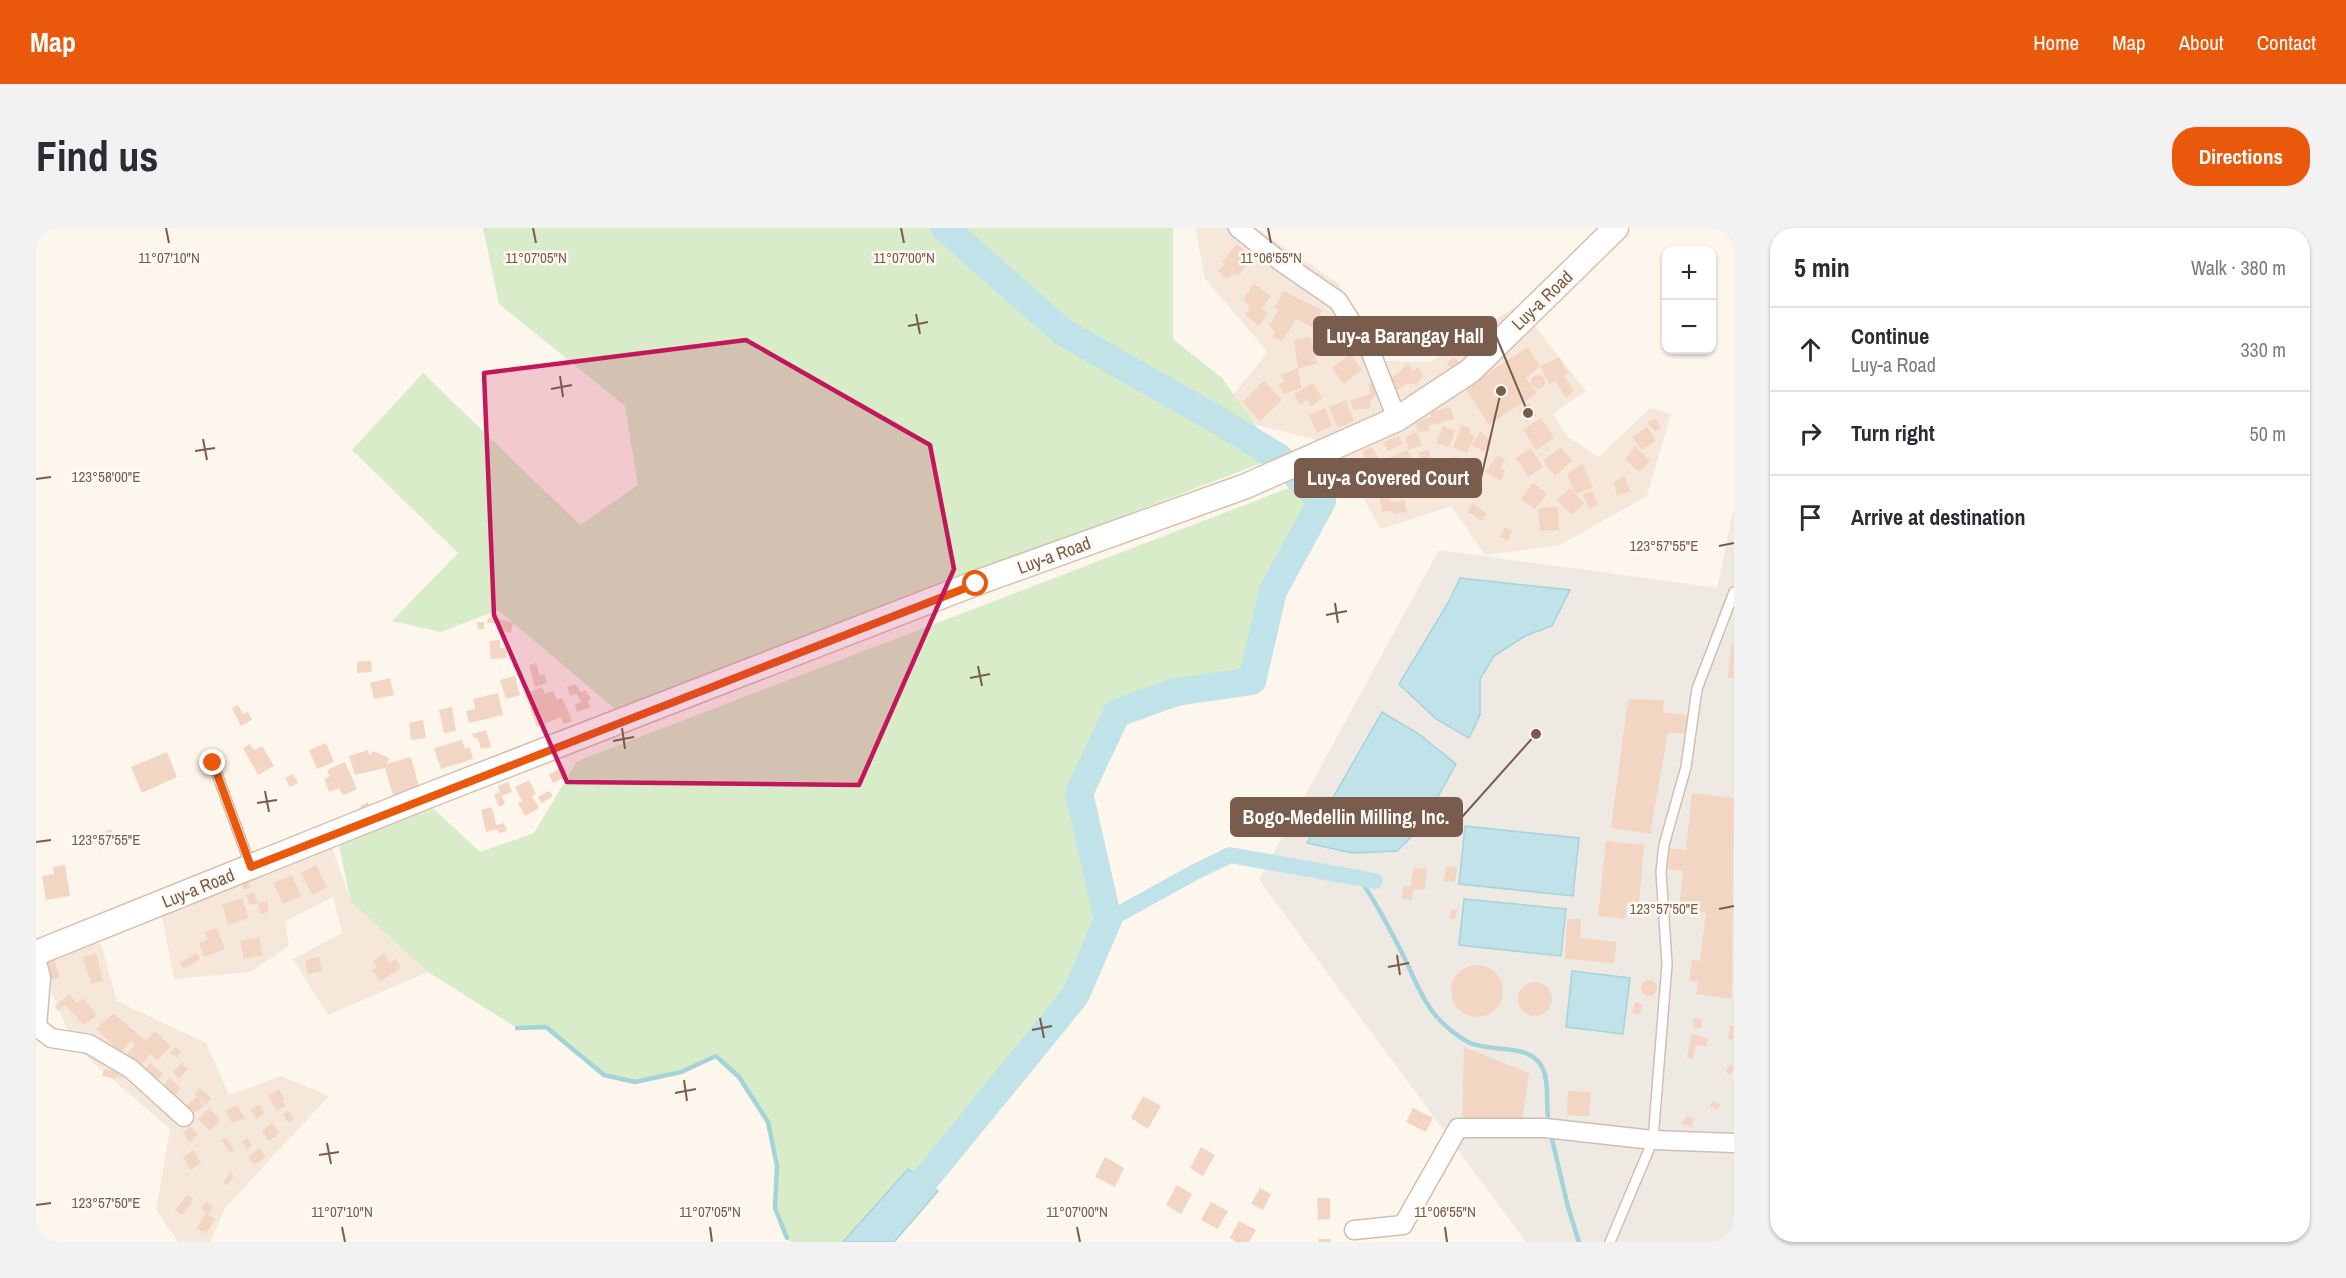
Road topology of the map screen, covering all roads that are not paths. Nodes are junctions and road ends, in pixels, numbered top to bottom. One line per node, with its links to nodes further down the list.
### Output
1 (1238, 228): 3 (street)
2 (1616, 228): 3 (main road, Luy-a Road)
3 (1396, 419): 6 (main road, Luy-a Road)
4 (1734, 592): 10 (lane)
5 (213, 763): 6 (lane)
6 (251, 867): 7 (main road, Luy-a Road)
7 (36, 953)
8 (36, 959): 9 (street)
9 (184, 1116)
10 (1653, 1140): 11 (street); 12 (street); 13 (lane)
11 (1734, 1143)
12 (1354, 1230)
13 (1610, 1242)

